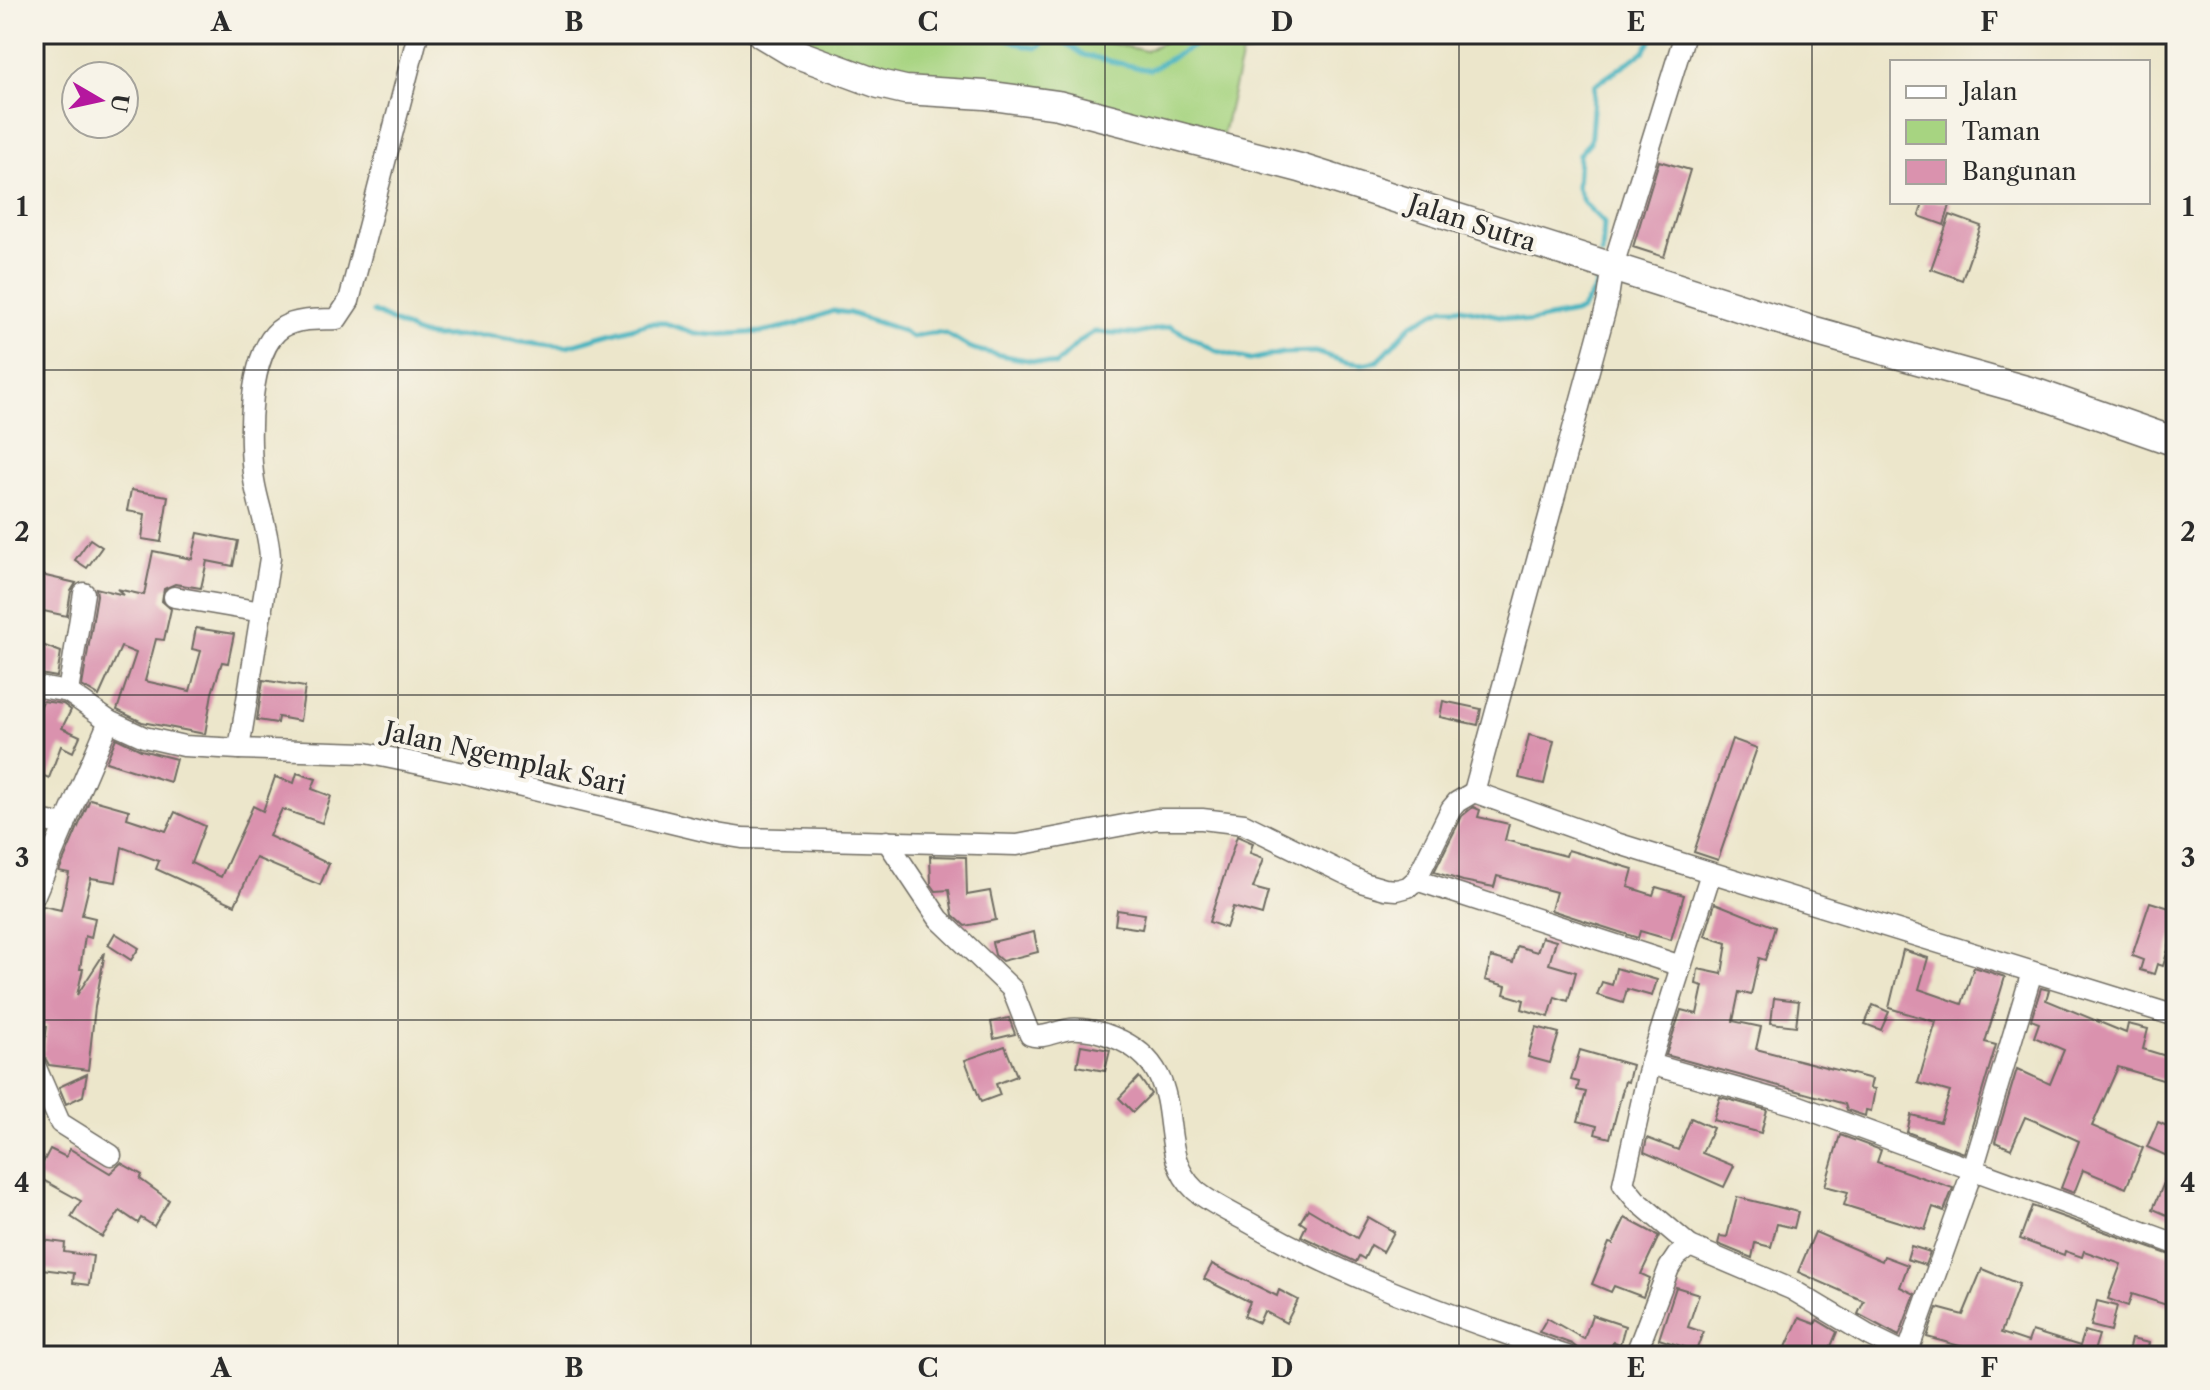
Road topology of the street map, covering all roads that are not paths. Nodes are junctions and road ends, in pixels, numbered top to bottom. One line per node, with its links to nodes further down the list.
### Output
1 (418, 34): 8 (street)
2 (762, 34): 4 (street, Jalan Sutra)
3 (1685, 34): 4 (street)
4 (1604, 264): 5 (street, Jalan Sutra); 13 (street)
5 (2176, 442)
6 (84, 593): 10 (street)
7 (174, 597): 8 (street)
8 (262, 612): 12 (street)
9 (34, 686): 10 (street)
10 (68, 692): 11 (street, Jalan Ngemplak Sari)
11 (109, 721): 12 (street, Jalan Ngemplak Sari); 15 (street)
12 (239, 749): 16 (street, Jalan Ngemplak Sari)
13 (1474, 792): 17 (street); 18 (street)
14 (34, 819): 15 (street)
15 (65, 825): 19 (street)
16 (887, 841): 18 (street, Jalan Ngemplak Sari); 30 (street)
17 (1711, 873): 20 (street); 21 (street)
18 (1416, 880): 20 (street)
19 (34, 897)
20 (1681, 966): 24 (street)
21 (2032, 972): 22 (street); 26 (street)
22 (2176, 1016)
23 (34, 1063): 25 (street)
24 (1650, 1064): 26 (street); 28 (street)
25 (111, 1155)
26 (1973, 1169): 27 (street); 29 (street)
27 (2174, 1238)
28 (1690, 1246): 29 (street); 31 (street)
29 (1909, 1355)
30 (1567, 1356)
31 (1635, 1356)

